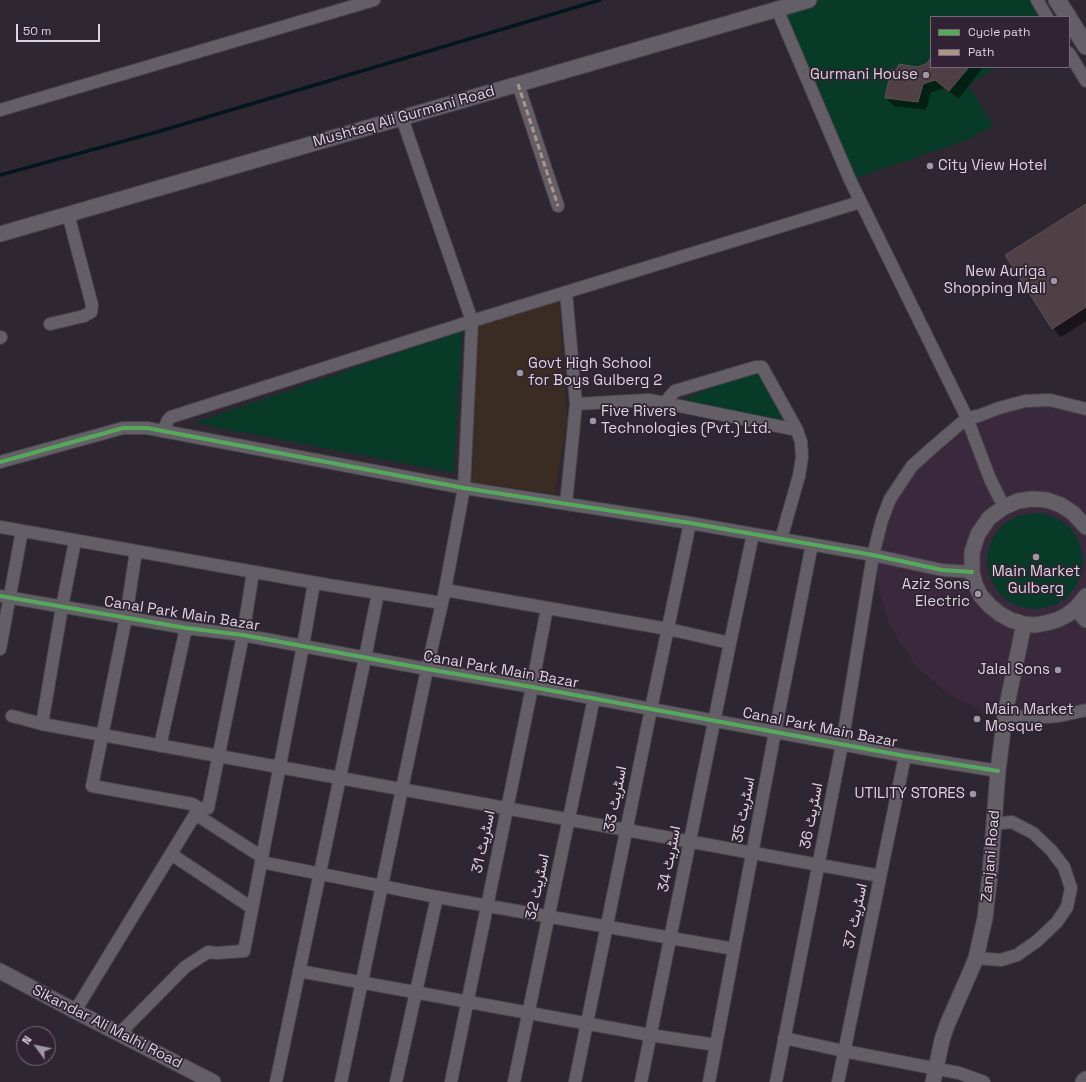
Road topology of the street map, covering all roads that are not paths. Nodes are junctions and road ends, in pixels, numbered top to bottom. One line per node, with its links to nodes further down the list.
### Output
1 (374, 0): 13 (street)
2 (809, 0): 5 (street, Mushtaq Ali Gurmani Road)
3 (1037, 0): 6 (street)
4 (1058, 0): 7 (main road)
5 (778, 10): 12 (street, Mushtaq Ali Gurmani Road); 15 (street)
6 (1046, 16)
7 (1067, 16)
8 (1070, 21): 9 (main road)
9 (1086, 46)
10 (1070, 55): 11 (street)
11 (1086, 81)
12 (518, 84): 14 (street, Mushtaq Ali Gurmani Road); 16 (street)
13 (0, 110)
14 (402, 118): 17 (street, Mushtaq Ali Gurmani Road); 20 (street)
15 (860, 202): 19 (street); 25 (street)
16 (558, 206)
17 (68, 214): 18 (street, Mushtaq Ali Gurmani Road); 21 (street)
18 (0, 234)
19 (566, 292): 20 (street); 23 (street)
20 (472, 321): 27 (street); 29 (street)
21 (50, 324)
22 (665, 403): 23 (street); 26 (street); 26 (street)
23 (576, 404): 30 (street)
24 (1086, 409): 25 (street)
25 (967, 418): 31 (street); 41 (street, اسٹریٹ 36)
26 (797, 430): 37 (street)
27 (163, 431): 28 (street); 29 (street)
28 (0, 462)
29 (464, 488): 30 (street); 45 (street)
30 (566, 504): 32 (street)
31 (1004, 507): 33 (street); 43 (street)
32 (690, 523): 36 (street); 57 (street, اسٹریٹ 33)
33 (1085, 524)
34 (0, 527): 35 (street)
35 (22, 531): 38 (street); 48 (street)
36 (753, 534): 37 (street); 59 (street, اسٹریٹ 34)
37 (781, 539): 39 (street)
38 (75, 541): 40 (street); 50 (street)
39 (812, 544): 41 (street); 72 (street, اسٹریٹ 35)
40 (136, 551): 42 (street); 53 (street)
41 (873, 555): 43 (street); 74 (street, اسٹریٹ 36)
42 (253, 572): 44 (street); 58 (street)
43 (972, 572): 55 (street)
44 (314, 583): 46 (street); 60 (street)
45 (445, 590): 49 (street); 51 (street)
46 (378, 593): 49 (street); 62 (street)
47 (1086, 596): 52 (street)
48 (4, 597): 50 (street, Canal Park Main Bazar); 61 (street)
49 (442, 603): 63 (street)
50 (62, 607): 53 (street, Canal Park Main Bazar); 71 (street)
51 (547, 608): 57 (street); 64 (street, اسٹریٹ 31)
52 (1076, 608): 54 (street); 55 (street)
53 (126, 617): 56 (street, Canal Park Main Bazar); 73 (street)
54 (1086, 620)
55 (1024, 624): 68 (street, Zanjani Road)
56 (186, 628): 58 (street, Canal Park Main Bazar); 75 (street)
57 (668, 630): 59 (street); 66 (street, اسٹریٹ 33)
58 (243, 635): 60 (street, Canal Park Main Bazar); 76 (street)
59 (730, 643): 70 (street, اسٹریٹ 34)
60 (303, 646): 62 (street, Canal Park Main Bazar); 78 (street)
61 (0, 649)
62 (365, 658): 63 (street, Canal Park Main Bazar); 80 (street)
63 (427, 669): 64 (street, Canal Park Main Bazar); 81 (street)
64 (532, 687): 65 (street, Canal Park Main Bazar); 82 (street, اسٹریٹ 31)
65 (594, 698): 66 (street, Canal Park Main Bazar); 84 (street, اسٹریٹ 32)
66 (651, 709): 70 (street, Canal Park Main Bazar); 86 (street, اسٹریٹ 33)
67 (1086, 710): 68 (street)
68 (1006, 714): 79 (street, Zanjani Road)
69 (12, 716): 71 (street)
70 (714, 720): 72 (street, Canal Park Main Bazar); 87 (street, اسٹریٹ 34)
71 (42, 724): 73 (street)
72 (775, 732): 74 (street, Canal Park Main Bazar); 88 (street, اسٹریٹ 35)
73 (102, 735): 75 (street); 83 (street)
74 (842, 744): 77 (street, Canal Park Main Bazar); 91 (street, اسٹریٹ 36)
75 (160, 746): 76 (street)
76 (218, 756): 78 (street); 83 (street)
77 (905, 756): 79 (street, Canal Park Main Bazar); 93 (street, اسٹریٹ 37)
78 (279, 767): 80 (street); 90 (street)
79 (998, 771): 85 (street, Zanjani Road)
80 (340, 778): 81 (street); 92 (street)
81 (402, 790): 82 (street); 94 (street)
82 (507, 809): 84 (street); 96 (street, اسٹریٹ 31)
83 (197, 811): 89 (street); 90 (street)
84 (569, 820): 86 (street); 98 (street, اسٹریٹ 32)
85 (994, 824): 102 (street, Zanjani Road); 102 (street)
86 (626, 830): 87 (street); 99 (street, اسٹریٹ 33)
87 (689, 842): 88 (street); 100 (street, اسٹریٹ 34)
88 (752, 853): 91 (street); 101 (street, اسٹریٹ 35)
89 (171, 854): 97 (street); 108 (street)
90 (261, 859): 92 (street); 97 (street)
91 (818, 865): 93 (street); 113 (street, اسٹریٹ 36)
92 (320, 873): 94 (street); 104 (street)
93 (880, 876): 115 (street, اسٹریٹ 37)
94 (382, 886): 95 (street); 105 (street)
95 (437, 897): 96 (street); 106 (street)
96 (487, 906): 98 (street); 107 (street, اسٹریٹ 31)
97 (252, 908): 111 (street)
98 (548, 916): 99 (street); 109 (street, اسٹریٹ 32)
99 (607, 927): 100 (street); 110 (street, اسٹریٹ 33)
100 (670, 938): 101 (street); 112 (street, اسٹریٹ 34)
101 (734, 949): 114 (street, اسٹریٹ 35)
102 (976, 958): 116 (street, Zanjani Road)
103 (0, 971): 108 (street, Sikandar Ali Malhi Road)
104 (299, 971): 105 (street); 118 (street)
105 (362, 983): 106 (street); 119 (street)
106 (416, 993): 107 (street); 120 (street)
107 (468, 1002): 109 (street); 121 (street, اسٹریٹ 31)
108 (75, 1011): 111 (street, Sikandar Ali Malhi Road)
109 (529, 1013): 110 (street); 122 (street, اسٹریٹ 32)
110 (587, 1023): 112 (street); 123 (street, اسٹریٹ 33)
111 (119, 1034): 117 (street, Sikandar Ali Malhi Road)
112 (650, 1035): 114 (street); 124 (street, اسٹریٹ 34)
113 (784, 1038): 115 (street); 126 (street, اسٹریٹ 36)
114 (716, 1045): 125 (street, اسٹریٹ 35)
115 (844, 1051): 116 (street); 127 (street, اسٹریٹ 37)
116 (935, 1076): 128 (street)
117 (213, 1082)
118 (276, 1082)
119 (341, 1082)
120 (396, 1082)
121 (451, 1082)
122 (514, 1082)
123 (575, 1082)
124 (641, 1082)
125 (709, 1082)
126 (776, 1082)
127 (838, 1082)
128 (984, 1082)

